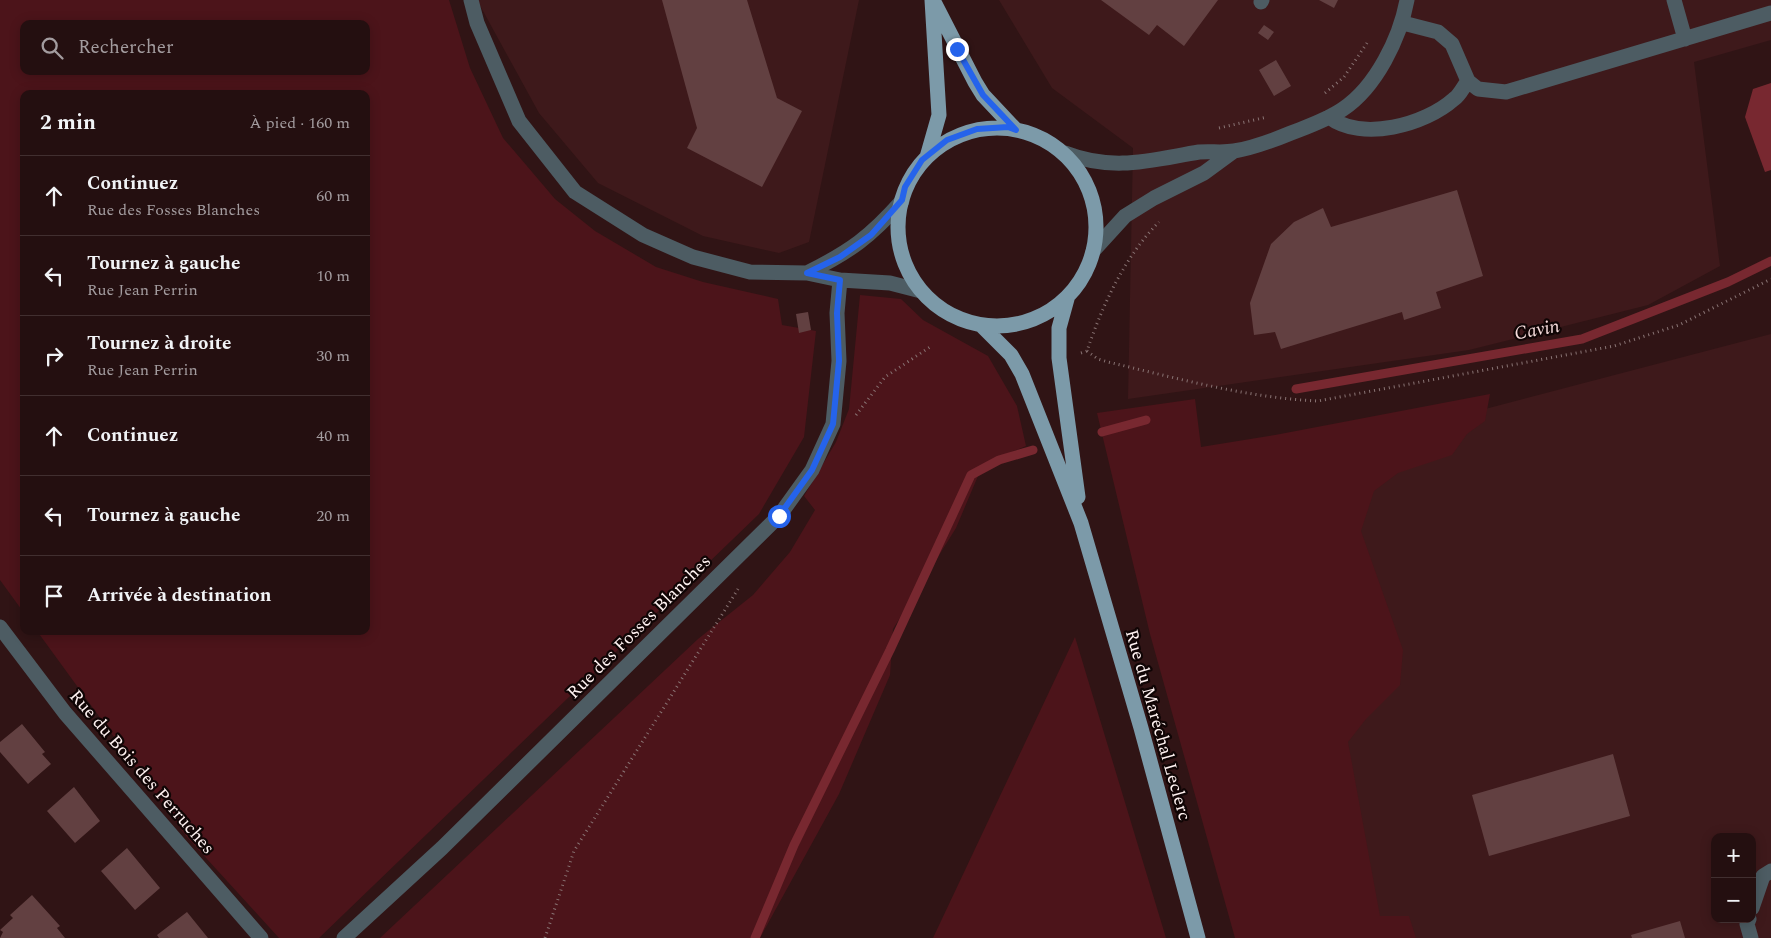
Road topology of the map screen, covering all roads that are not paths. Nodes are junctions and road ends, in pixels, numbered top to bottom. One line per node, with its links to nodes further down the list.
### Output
1 (471, 0): 16 (street)
2 (933, 0): 10 (main road); 13 (main road)
3 (1407, 0): 6 (street)
4 (1674, 0): 7 (street)
5 (1771, 13): 7 (street)
6 (1402, 22): 8 (street); 9 (street)
7 (1685, 39): 8 (street)
8 (1468, 81): 9 (street)
9 (1329, 117): 11 (street)
10 (1016, 130): 12 (main road); 13 (main road)
11 (1234, 151): 12 (street); 15 (street)
12 (1066, 154): 15 (main road)
13 (926, 157): 14 (main road)
14 (902, 200): 16 (street); 18 (main road)
15 (1093, 251): 19 (main road)
16 (807, 273): 17 (street)
17 (840, 280): 18 (street); 27 (street, Rue des Fosses Blanches)
18 (921, 291): 20 (main road)
19 (1067, 299): 20 (main road); 21 (main road, Rue du Maréchal Leclerc)
20 (981, 325): 21 (main road, Rue du Maréchal Leclerc)
21 (1081, 523): 28 (main road, Rue du Maréchal Leclerc)
22 (0, 627): 26 (street, Rue du Bois des Perruches)
23 (1771, 871): 24 (street)
24 (1756, 896)
25 (1747, 923): 29 (street)
26 (261, 938)
27 (344, 938)
28 (1198, 938)
29 (1751, 938)

